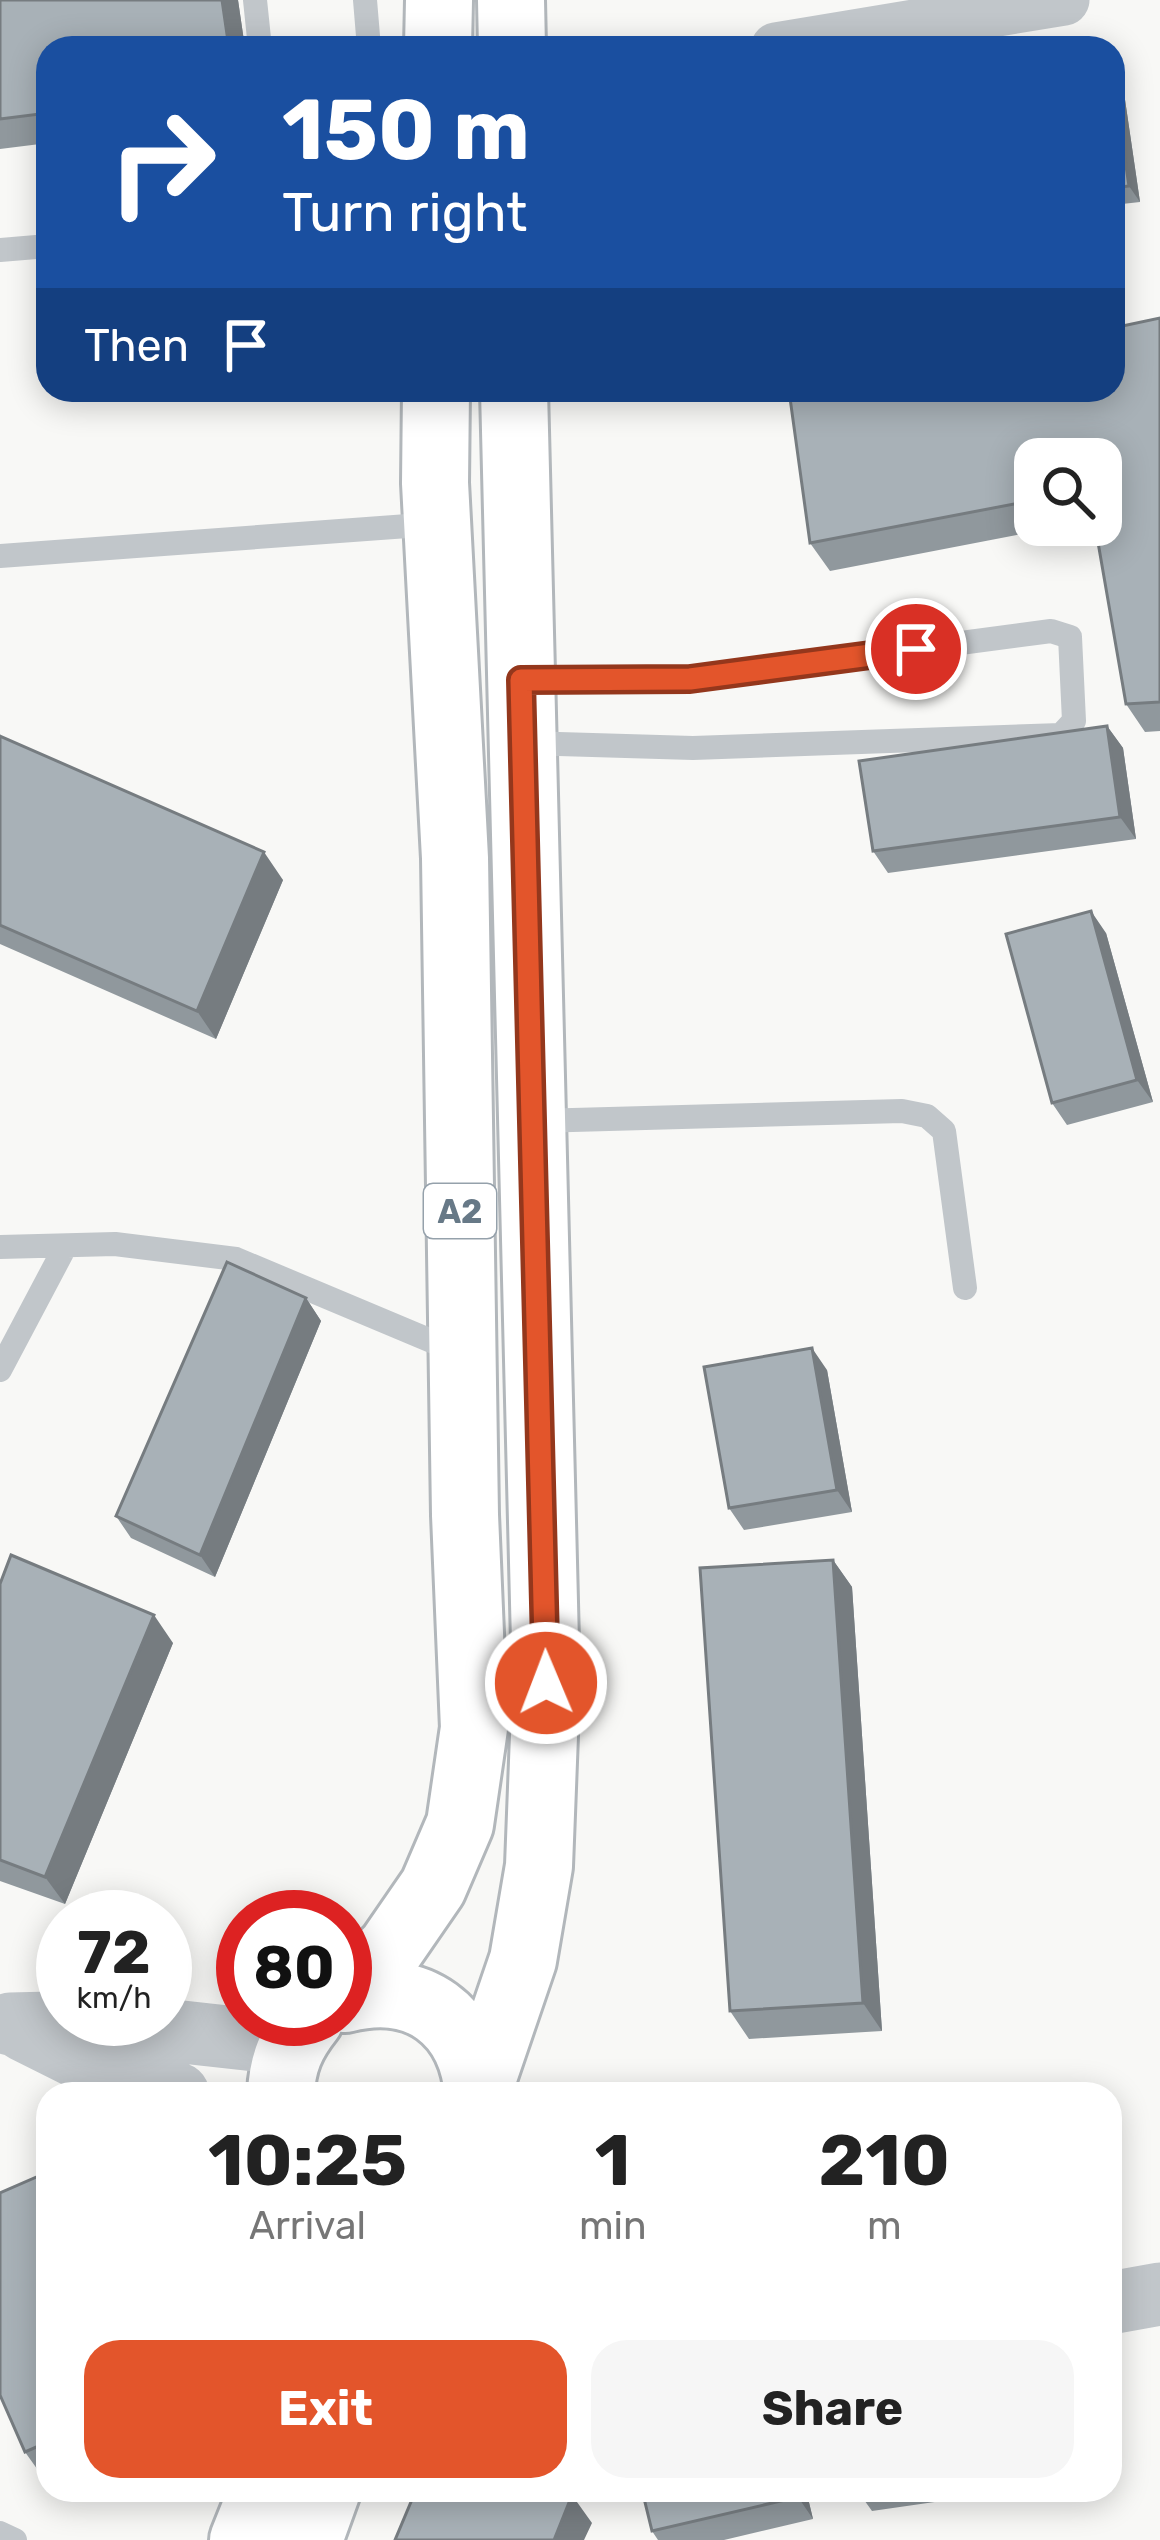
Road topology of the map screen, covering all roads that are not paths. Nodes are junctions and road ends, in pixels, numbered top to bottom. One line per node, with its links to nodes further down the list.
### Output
1 (255, 0): 6 (lane)
2 (365, 0): 7 (lane)
3 (439, 0): 8 (highway)
4 (511, 0): 9 (highway)
5 (1064, 0): 10 (street)
6 (259, 36)
7 (367, 36)
8 (439, 36)
9 (512, 36)
10 (848, 36)
11 (36, 247): 12 (lane)
12 (0, 250)
13 (436, 402): 15 (highway, A2)
14 (514, 402): 17 (highway, A2)
15 (437, 524): 16 (lane); 22 (highway, A2)
16 (0, 556)
17 (522, 711): 17 (lane); 18 (highway, A2)
18 (534, 1120): 21 (lane); 30 (highway, A2)
19 (0, 1247): 20 (lane)
20 (65, 1247): 22 (lane); 23 (lane)
21 (965, 1288)
22 (462, 1354): 24 (highway, A2)
23 (0, 1370)
24 (372, 1968)
25 (372, 1992): 29 (highway, A2)
26 (5, 2023): 27 (street); 28 (street)
27 (294, 2052)
28 (144, 2082)
29 (476, 2082)
30 (482, 2082)
31 (1160, 2294): 32 (street)
32 (1122, 2300)
33 (258, 2502): 37 (highway)
34 (323, 2502): 38 (highway)
35 (0, 2533): 36 (lane)
36 (15, 2540)
37 (243, 2540)
38 (309, 2540)

